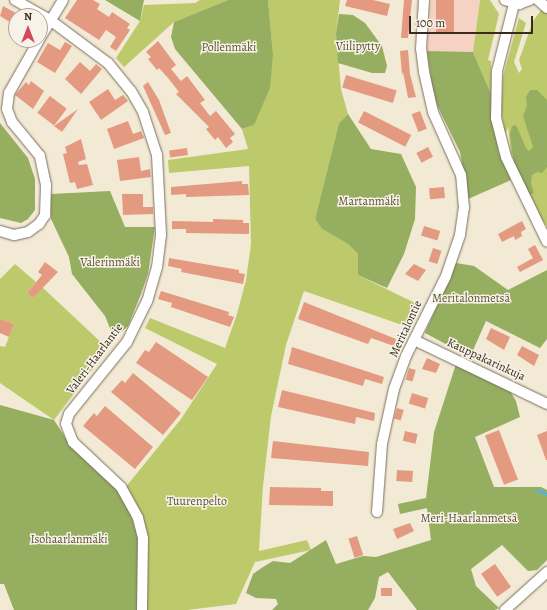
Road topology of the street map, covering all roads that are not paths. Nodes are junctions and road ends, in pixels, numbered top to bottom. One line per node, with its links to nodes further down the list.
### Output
1 (15, 0): 8 (street, Valeri-Haarlantie)
2 (63, 0): 8 (street)
3 (424, 0): 14 (street, Meritalontie)
4 (530, 0): 6 (street)
5 (538, 0): 7 (street)
6 (509, 2): 13 (street)
7 (547, 8)
8 (50, 20): 9 (street); 18 (street, Valeri-Haarlantie)
9 (48, 23)
10 (34, 48): 11 (street)
11 (4, 102): 12 (street)
12 (0, 231)
13 (547, 242)
14 (414, 340): 15 (street, Kauppakarinkuja); 16 (street, Meritalontie)
15 (547, 404)
16 (377, 512)
17 (547, 572): 19 (street)
18 (142, 610)
19 (505, 610)

